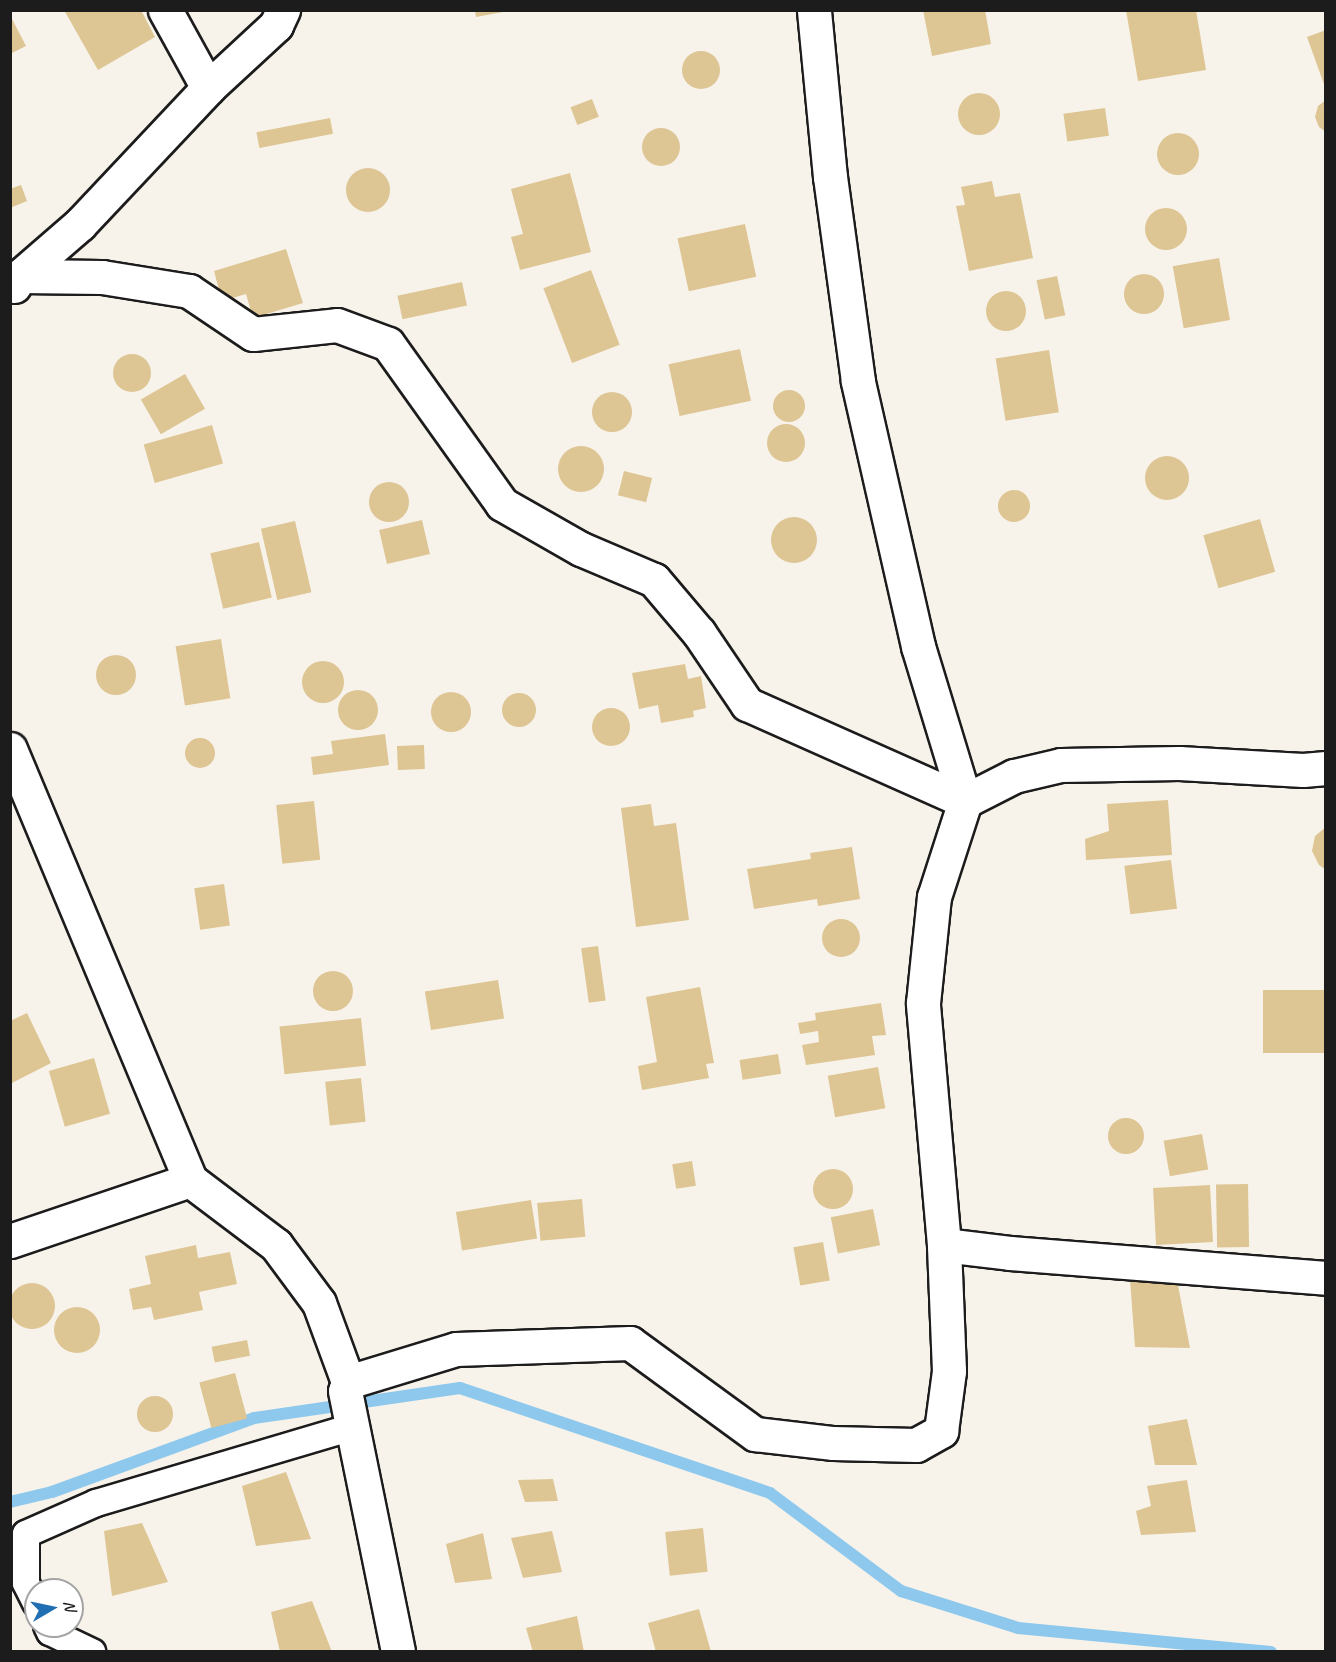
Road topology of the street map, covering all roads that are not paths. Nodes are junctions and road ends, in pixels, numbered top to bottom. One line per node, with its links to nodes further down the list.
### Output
1 (165, 10): 4 (street)
2 (284, 10): 4 (street)
3 (814, 10): 8 (street)
4 (208, 88): 5 (street)
5 (15, 285): 8 (street)
6 (10, 749): 9 (street)
7 (1326, 768): 8 (street)
8 (965, 801): 11 (street)
9 (190, 1180): 10 (street); 13 (street)
10 (10, 1241)
11 (944, 1245): 12 (street); 13 (street)
12 (1326, 1278)
13 (348, 1382): 14 (street)
14 (352, 1427): 15 (lane); 18 (street)
15 (26, 1578)
16 (63, 1638): 17 (lane)
17 (92, 1652)
18 (398, 1652)

